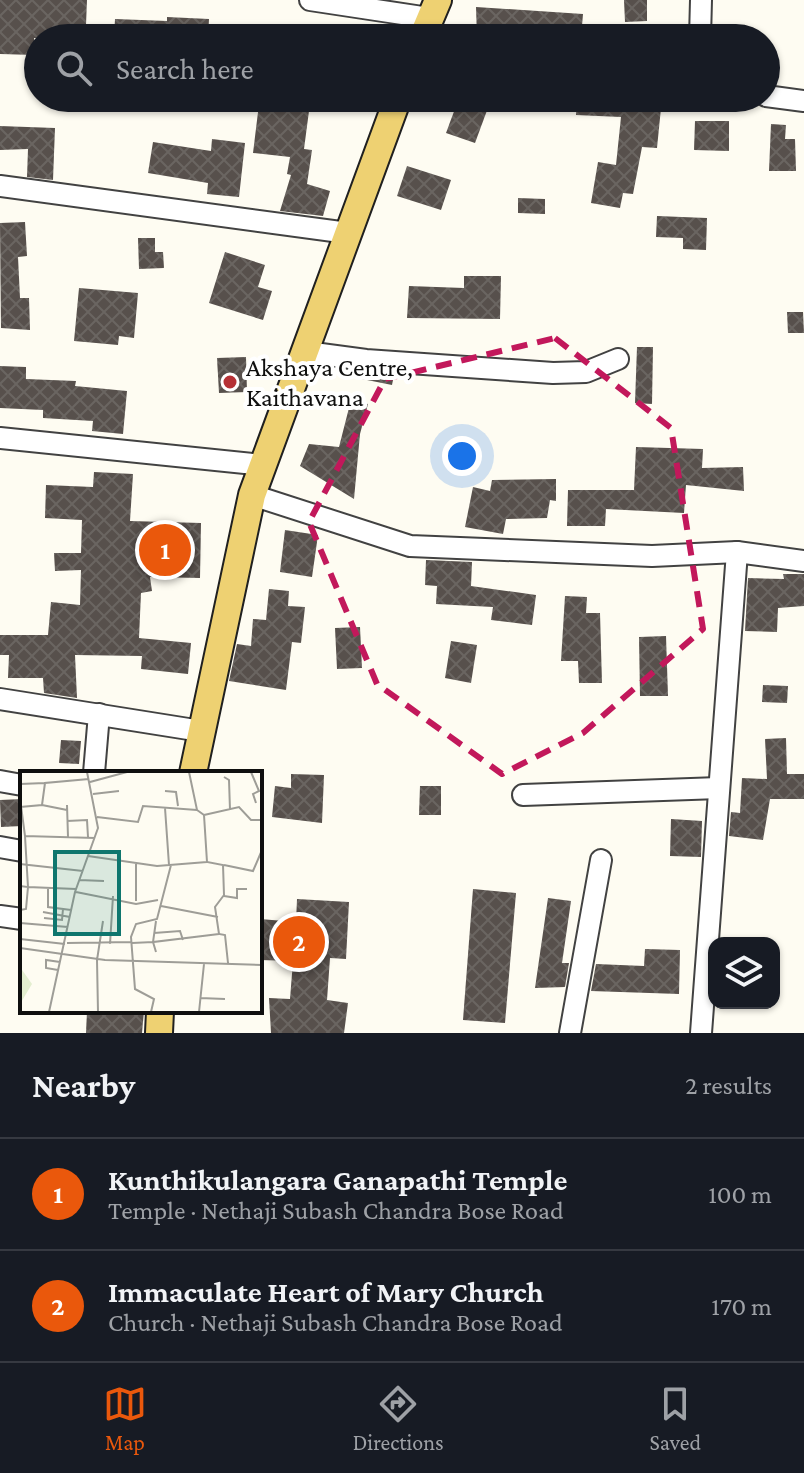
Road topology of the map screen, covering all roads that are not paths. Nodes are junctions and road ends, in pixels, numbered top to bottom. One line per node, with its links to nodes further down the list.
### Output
1 (310, 0): 3 (street)
2 (701, 0): 5 (street)
3 (339, 2): 4 (street)
4 (430, 19)
5 (700, 24)
6 (780, 98): 7 (street)
7 (804, 101)
8 (393, 112): 10 (main road)
9 (0, 186): 10 (street)
10 (348, 233): 11 (main road)
11 (306, 352): 12 (street); 14 (main road)
12 (618, 359)
13 (0, 438): 14 (street)
14 (263, 465): 15 (main road)
15 (252, 495): 16 (street); 20 (main road)
16 (737, 552): 17 (street); 25 (street)
17 (804, 561)
18 (0, 699): 19 (street)
19 (99, 714): 20 (street); 21 (street)
20 (201, 731): 22 (main road)
21 (94, 771)
22 (193, 771)
23 (0, 781): 24 (street)
24 (20, 785)
25 (719, 788): 26 (street); 35 (street)
26 (523, 795)
27 (0, 847): 28 (street)
28 (20, 851)
29 (601, 860): 34 (street)
30 (0, 916): 31 (street)
31 (20, 919)
32 (160, 1013): 33 (main road)
33 (159, 1033)
34 (570, 1033)
35 (701, 1033)

